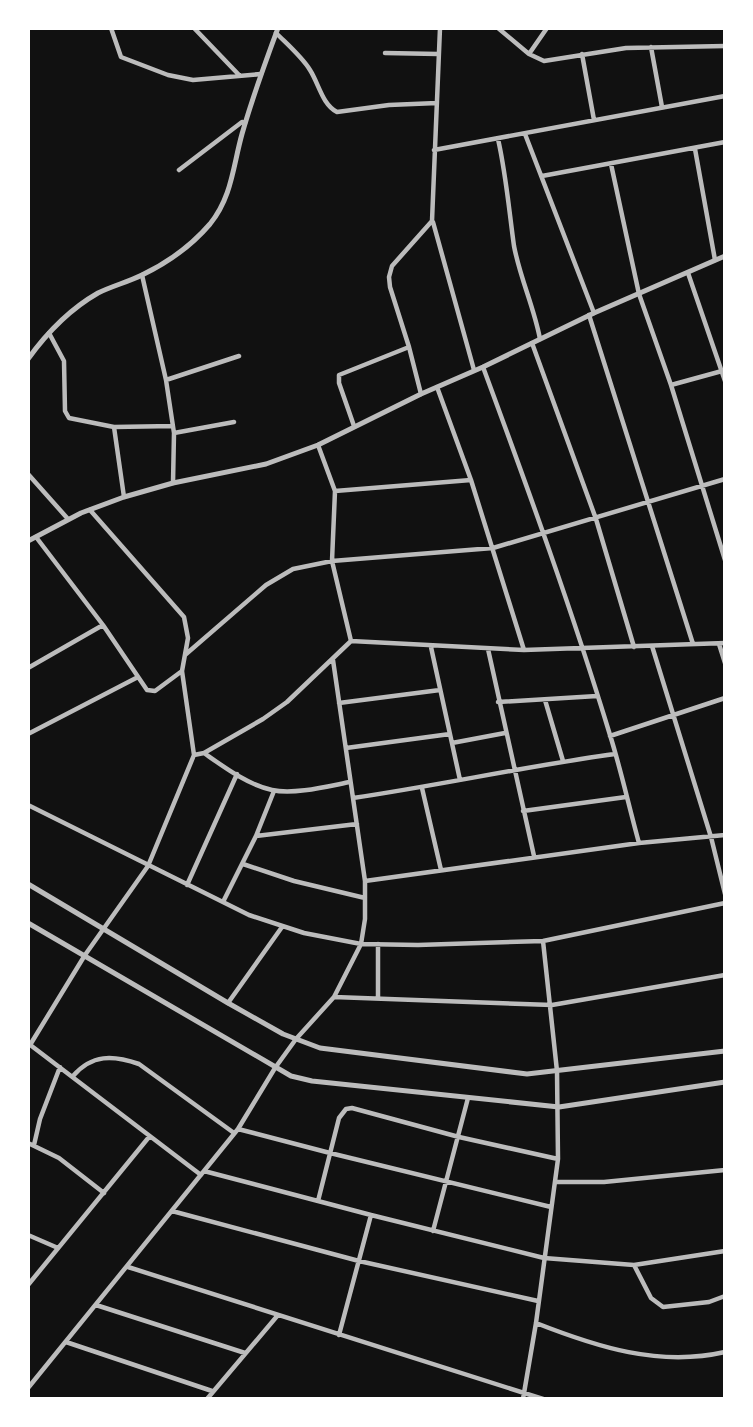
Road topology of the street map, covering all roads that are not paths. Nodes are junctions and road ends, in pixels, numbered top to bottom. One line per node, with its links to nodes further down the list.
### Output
1 (111, 28): 14 (street)
2 (194, 28): 14 (street)
3 (440, 28): 10 (street)
4 (498, 28): 11 (street)
5 (548, 28): 11 (street)
6 (277, 31): 13 (street); 16 (street)
7 (725, 46): 8 (street)
8 (651, 47): 12 (street); 17 (street)
9 (385, 53): 10 (street)
10 (438, 54): 16 (street)
11 (530, 54): 12 (street)
12 (582, 54): 18 (street)
13 (261, 74): 14 (street); 19 (street)
14 (240, 76)
15 (725, 96): 17 (street)
16 (437, 103): 24 (street)
17 (662, 107): 18 (street)
18 (594, 120): 20 (street)
19 (245, 123): 26 (street); 32 (street)
20 (525, 134): 21 (street); 27 (street)
21 (498, 139): 24 (street); 36 (street)
22 (725, 142): 23 (street)
23 (695, 149): 25 (street); 30 (street)
24 (434, 150): 28 (street)
25 (611, 164): 27 (street); 33 (street)
26 (179, 170)
27 (542, 176): 34 (street)
28 (432, 221): 38 (street); 42 (street)
29 (725, 256): 30 (street)
30 (715, 260): 31 (street)
31 (688, 273): 33 (street); 43 (street)
32 (142, 275): 35 (street); 44 (street)
33 (639, 294): 34 (street); 46 (street)
34 (592, 314): 36 (street); 62 (street)
35 (49, 333): 40 (street); 52 (street)
36 (540, 339): 37 (street)
37 (532, 343): 41 (street); 65 (street)
38 (409, 347): 48 (street); 51 (street)
39 (239, 356): 44 (street)
40 (28, 359)
41 (483, 367): 42 (street); 66 (street)
42 (474, 370): 47 (street)
43 (722, 371): 45 (street); 46 (street)
44 (166, 380): 50 (street)
45 (725, 381)
46 (671, 386): 59 (street)
47 (437, 387): 48 (street); 57 (street)
48 (421, 394): 51 (street)
49 (234, 422): 53 (street)
50 (173, 426): 52 (street); 53 (street)
51 (354, 426): 54 (street)
52 (114, 428): 61 (street)
53 (174, 433): 58 (street)
54 (318, 445): 58 (street); 60 (street)
55 (28, 474): 64 (street)
56 (725, 479): 59 (street)
57 (471, 480): 60 (street); 69 (street)
58 (173, 483): 61 (street)
59 (702, 486): 62 (street); 70 (street)
60 (335, 491): 71 (street)
61 (124, 497): 63 (street)
62 (650, 503): 65 (street); 74 (street)
63 (89, 509): 64 (street); 82 (street)
64 (68, 519): 67 (street)
65 (596, 519): 66 (street); 78 (street)
66 (545, 534): 69 (street); 80 (street)
67 (36, 537): 68 (street); 72 (street)
68 (28, 541)
69 (493, 548): 71 (street); 81 (street)
70 (725, 560)
71 (332, 561): 73 (street); 82 (street)
72 (103, 625): 85 (street); 87 (street)
73 (351, 641): 77 (street); 83 (street)
74 (693, 644): 75 (street); 76 (street)
75 (722, 644): 84 (street)
76 (652, 646): 78 (street); 94 (street)
77 (431, 647): 79 (street); 88 (street)
78 (635, 647): 80 (street)
79 (488, 649): 81 (street); 92 (street)
80 (583, 649): 81 (street); 89 (street)
81 (524, 650)
82 (185, 656): 86 (street)
83 (333, 660): 93 (street); 101 (street)
84 (725, 663)
85 (28, 668)
86 (182, 671): 87 (street); 103 (street)
87 (138, 677): 96 (street)
88 (440, 690): 93 (street); 97 (street)
89 (597, 696): 91 (street); 98 (street)
90 (725, 698): 94 (street)
91 (545, 700): 92 (street); 104 (street)
92 (498, 702): 95 (street)
93 (339, 703): 100 (street)
94 (674, 715): 98 (street); 118 (street)
95 (505, 733): 99 (street); 105 (street)
96 (28, 734)
97 (450, 734): 99 (street); 100 (street)
98 (610, 736): 102 (street)
99 (452, 743): 107 (street)
100 (346, 748): 108 (street)
101 (204, 754): 103 (street); 106 (street)
102 (615, 754): 104 (street); 111 (street)
103 (194, 755): 122 (street)
104 (563, 761): 105 (street)
105 (513, 770): 107 (street); 114 (street)
106 (237, 774): 110 (street); 126 (street)
107 (460, 780): 109 (street)
108 (350, 782): 110 (street); 112 (street)
109 (422, 788): 112 (street); 123 (street)
110 (274, 791): 117 (street)
111 (626, 797): 114 (street); 119 (street)
112 (353, 798): 115 (street)
113 (28, 804): 122 (street)
114 (523, 811): 120 (street)
115 (357, 824): 117 (street); 124 (street)
116 (725, 835): 118 (street)
117 (256, 836): 121 (street)
118 (711, 837): 119 (street); 127 (street)
119 (639, 843): 120 (street)
120 (534, 856): 123 (street)
121 (243, 864): 128 (street); 129 (street)
122 (148, 866): 126 (street); 133 (street)
123 (441, 870): 124 (street)
124 (365, 881): 128 (street)
125 (28, 884): 133 (street)
126 (187, 885): 129 (street)
127 (725, 894)
128 (365, 898): 135 (street)
129 (223, 902): 132 (street)
130 (725, 903): 134 (street)
131 (28, 923): 137 (street)
132 (282, 927): 135 (street); 141 (street)
133 (103, 930): 137 (street); 141 (street)
134 (543, 940): 136 (street); 142 (street)
135 (361, 944): 136 (street); 139 (street)
136 (378, 944): 140 (street)
137 (85, 955): 144 (street); 147 (street)
138 (725, 975): 142 (street)
139 (334, 997): 140 (street); 143 (street)
140 (378, 998): 142 (street)
141 (228, 1003): 143 (street)
142 (552, 1005): 148 (street)
143 (296, 1039): 147 (street); 148 (street)
144 (29, 1044): 146 (street)
145 (725, 1051): 148 (street)
146 (60, 1067): 149 (street); 156 (street)
147 (275, 1068): 151 (street); 153 (street)
148 (557, 1071): 152 (street)
149 (73, 1076): 153 (street); 154 (street)
150 (725, 1082): 152 (street)
151 (468, 1098): 152 (street); 155 (street)
152 (559, 1107): 158 (street)
153 (236, 1131): 157 (street); 160 (street)
154 (149, 1136): 160 (street); 163 (street)
155 (459, 1137): 157 (street); 158 (street); 161 (street)
156 (31, 1144): 163 (street)
157 (330, 1153): 161 (street); 164 (street)
158 (558, 1159): 162 (street)
159 (725, 1170): 162 (street)
160 (202, 1173): 164 (street); 166 (street)
161 (447, 1182): 165 (street); 168 (street)
162 (555, 1182): 165 (street)
163 (104, 1194): 170 (street)
164 (318, 1202): 167 (street)
165 (551, 1207): 172 (street)
166 (172, 1211): 173 (street); 175 (street)
167 (370, 1215): 168 (street); 173 (street)
168 (433, 1231): 172 (street)
169 (28, 1236): 170 (street)
170 (58, 1248): 176 (street)
171 (725, 1251): 174 (street)
172 (544, 1258): 174 (street); 178 (street)
173 (359, 1261): 178 (street); 182 (street)
174 (634, 1265): 177 (street)
175 (128, 1267): 179 (street); 180 (street)
176 (28, 1285)
177 (725, 1296)
178 (538, 1301): 181 (street)
179 (96, 1305): 183 (street); 185 (street)
180 (278, 1315): 182 (street); 185 (street)
181 (536, 1323): 184 (street); 188 (street)
182 (340, 1335): 188 (street)
183 (66, 1342): 186 (street); 187 (street)
184 (725, 1352)
185 (245, 1353): 187 (street)
186 (28, 1388)
187 (212, 1391): 189 (street)
188 (524, 1393): 190 (street); 191 (street)
189 (206, 1399)
190 (523, 1399)
191 (543, 1399)

